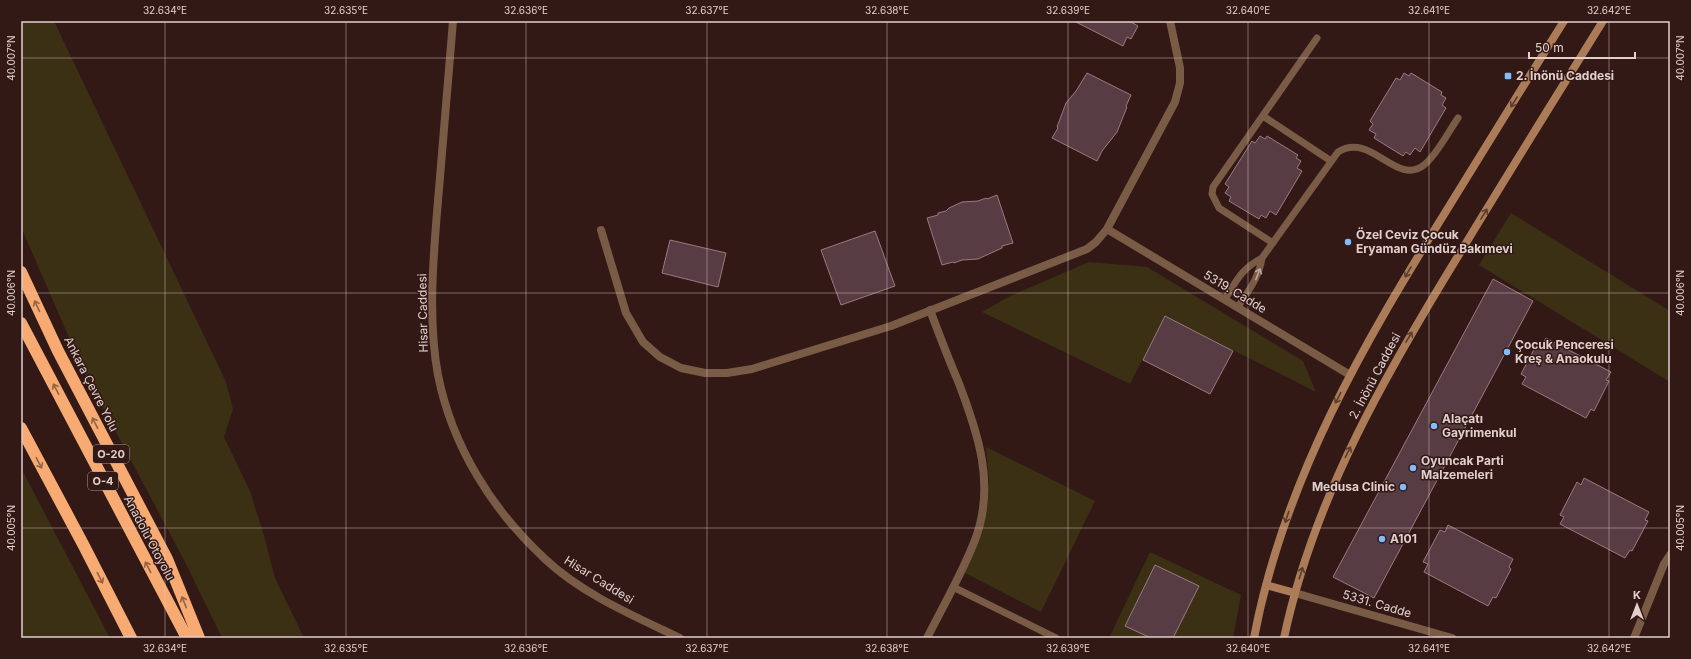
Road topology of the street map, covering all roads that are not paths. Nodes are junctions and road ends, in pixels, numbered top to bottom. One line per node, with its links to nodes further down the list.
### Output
1 (453, 21): 27 (street, Hisar Caddesi)
2 (1170, 21): 9 (street)
3 (1564, 21): 18 (main road, 2. İnönü Caddesi, one-way to 18)
4 (1603, 21): 23 (main road, 2. İnönü Caddesi, one-way to 4)
5 (1317, 38): 6 (lane)
6 (1263, 116): 8 (lane); 11 (lane)
7 (1458, 118): 8 (lane)
8 (1331, 161): 11 (lane)
9 (1108, 229): 14 (street, 5319. Cadde); 16 (street)
10 (601, 230): 16 (street)
11 (1273, 243): 12 (lane)
12 (1262, 258): 14 (lane); 15 (lane, one-way to 12)
13 (21, 272): 26 (highway, Ankara Çevre Yolu / O-20, one-way to 13)
14 (1224, 299): 15 (street, 5319. Cadde)
15 (1238, 308): 18 (street, 5319. Cadde)
16 (930, 310): 22 (street)
17 (21, 323): 25 (highway, Anadolu Otoyolu / O-4, one-way to 17)
18 (1350, 375): 21 (main road, 2. İnönü Caddesi, one-way to 21)
19 (21, 428): 24 (highway, one-way to 24)
20 (1670, 555): 33 (street)
21 (1266, 585): 23 (main road); 30 (main road, 2. İnönü Caddesi)
22 (953, 587): 28 (street); 29 (lane)
23 (1295, 593): 31 (main road, 2. İnönü Caddesi); 32 (street, 5331. Cadde)
24 (131, 638)
25 (187, 638)
26 (199, 638)
27 (680, 638)
28 (927, 638)
29 (1056, 638)
30 (1254, 638)
31 (1284, 638)
32 (1452, 638)
33 (1634, 638)

